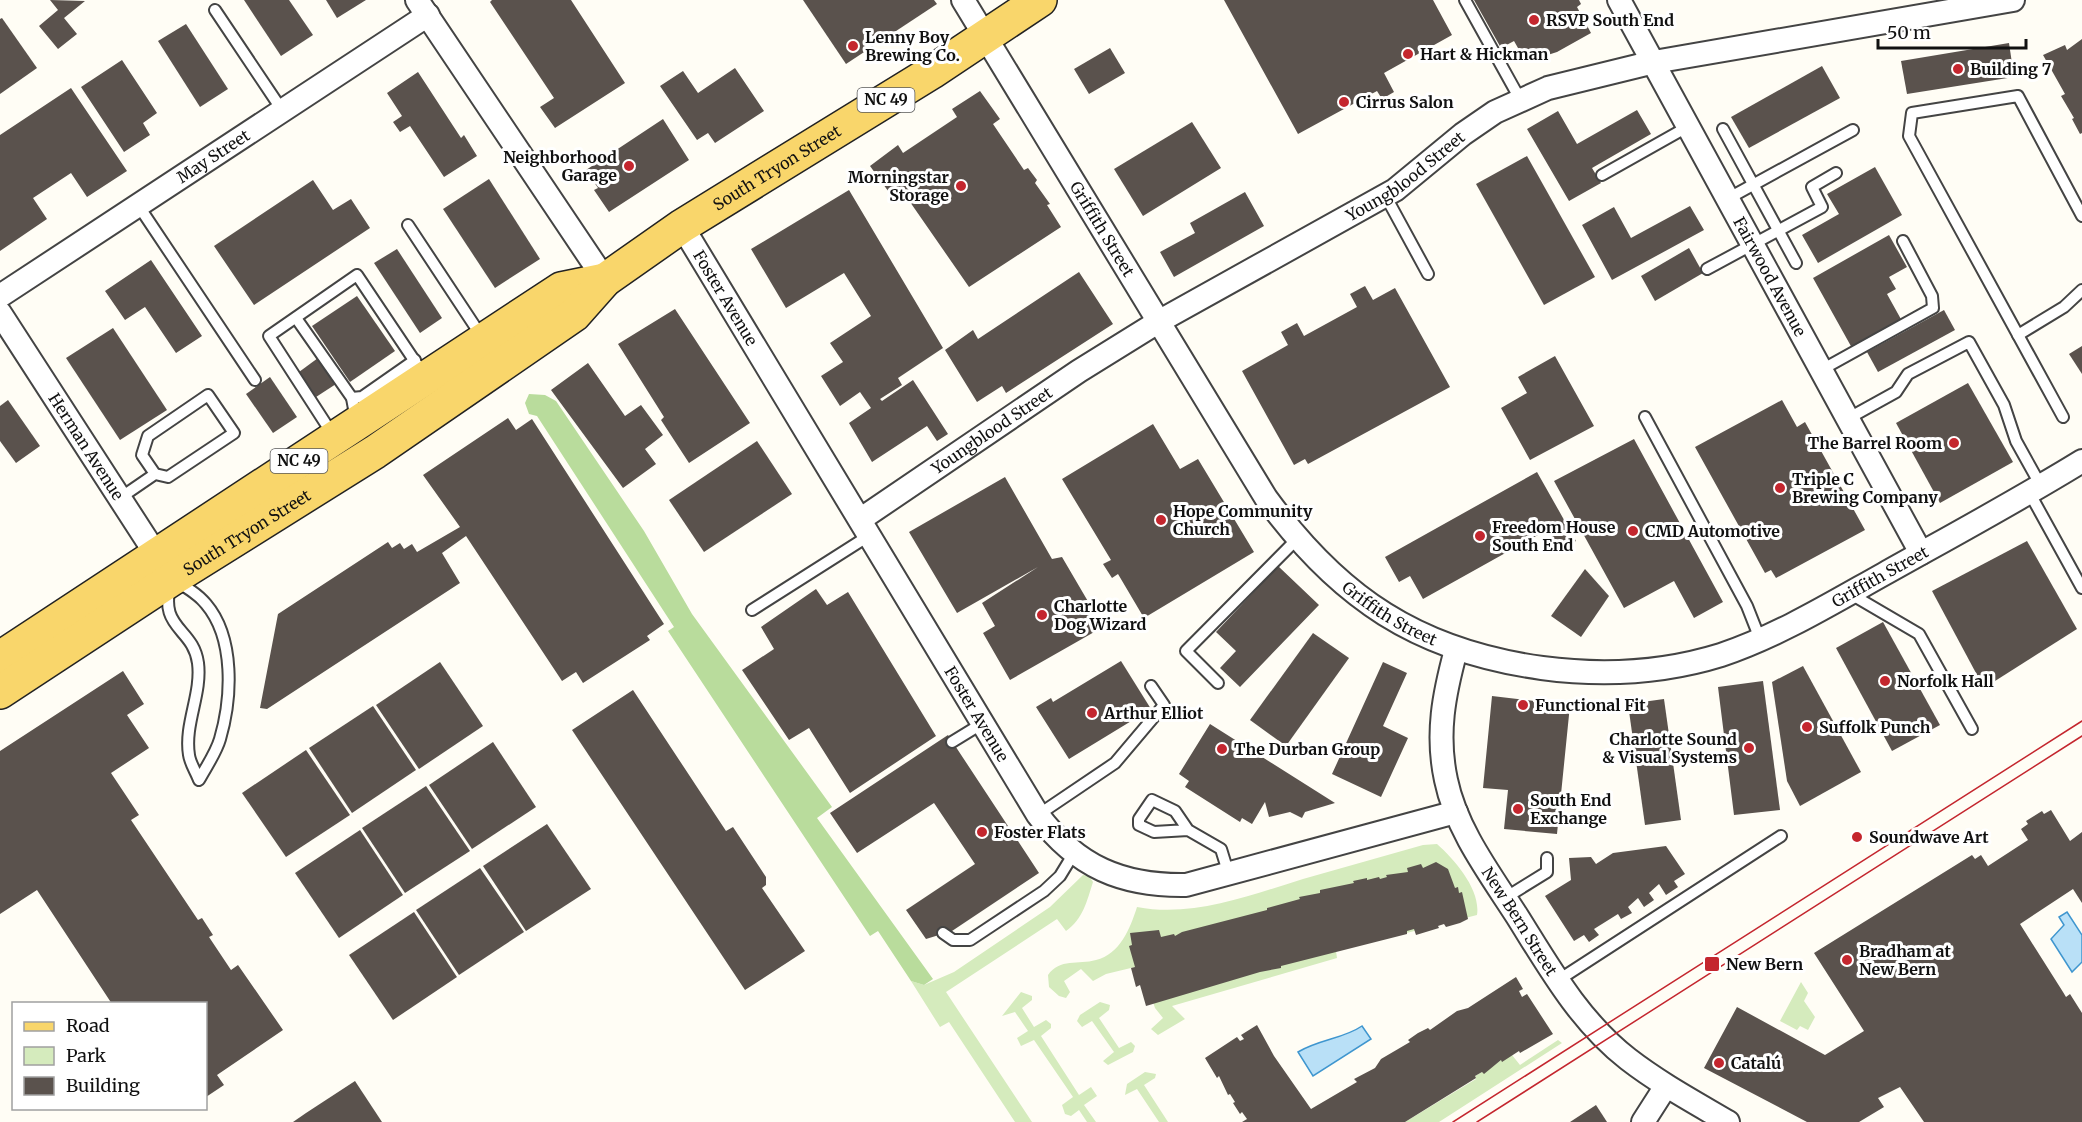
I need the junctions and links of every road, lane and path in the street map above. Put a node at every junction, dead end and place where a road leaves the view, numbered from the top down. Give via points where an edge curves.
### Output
1 (963, 0) edge
2 (1040, 0) edge
3 (1465, 0) edge
4 (1619, 0) edge
5 (2013, 0) edge
6 (423, 8) edge
7 (215, 10) dead end
8 (984, 36) junction
9 (1654, 62) junction
10 (1520, 99) junction
11 (282, 111) junction
12 (1689, 126) junction
13 (1723, 129) dead end
14 (1853, 130) dead end
15 (1836, 173) dead end
16 (1602, 175) dead end
17 (1754, 185) junction
18 (1385, 195) junction
19 (1729, 198) junction
20 (138, 205) junction
21 (2082, 216) edge
22 (408, 225) dead end
23 (682, 226) junction
24 (1778, 231) junction
25 (1903, 241) dead end
26 (1754, 244) junction
27 (1796, 263) dead end
28 (1707, 269) dead end
29 (1428, 274) dead end
30 (605, 280) junction
31 (2082, 290) edge
32 (0, 296) edge
33 (0, 313) edge
34 (296, 318) junction
35 (1158, 322) junction
36 (2018, 335) junction
37 (484, 339) junction
38 (421, 369) junction
39 (1822, 369) junction
40 (255, 380) dead end
41 (1645, 417) dead end
42 (2063, 417) dead end
43 (1849, 418) junction
44 (348, 420) junction
45 (2082, 461) edge
46 (155, 474) junction
47 (2035, 489) junction
48 (120, 498) junction
49 (865, 527) junction
50 (1298, 538) junction
51 (1921, 553) junction
52 (164, 567) junction
53 (2082, 588) edge
54 (1849, 593) junction
55 (752, 610) dead end
56 (1760, 639) junction
57 (1456, 650) junction
58 (0, 658) edge
59 (1218, 683) dead end
60 (1151, 686) dead end
61 (0, 692) edge
62 (983, 723) junction
63 (1972, 729) dead end
64 (952, 742) dead end
65 (1456, 812) junction
66 (1038, 815) junction
67 (1188, 830) dead end
68 (1781, 836) dead end
69 (1074, 853) junction
70 (1547, 858) dead end
71 (1229, 875) junction
72 (1505, 898) junction
73 (943, 933) dead end
74 (1557, 981) junction
75 (1666, 1086) junction
76 (1643, 1122) edge
77 (1728, 1122) edge

1 - 8 street, Griffith Street
2 - 8 main road, South Tryon Street / NC 49
3 - 10 lane
4 - 9 street, Fairwood Avenue
5 - 9 street, Youngblood Street
6 - 11 street, May Street
6 - 30 street
7 - 11 lane
8 - 23 main road, South Tryon Street / NC 49
8 - 35 street, Griffith Street
9 - 10 street, Youngblood Street
9 - 12 street, Fairwood Avenue
10 - 18 street, Youngblood Street via 1463,134
11 - 20 street, May Street
12 - 16 lane
12 - 19 street, Fairwood Avenue
13 - 17 lane
14 - 17 lane
15 - 24 lane via 1812,187 1822,207
17 - 19 lane
17 - 24 lane
18 - 29 lane
18 - 35 street, Youngblood Street
19 - 26 street, Fairwood Avenue
20 - 32 street, May Street
20 - 40 lane
21 - 36 lane via 2018,96 1912,113 1909,136
22 - 37 lane
23 - 30 main road, South Tryon Street / NC 49
23 - 49 street, Foster Avenue
24 - 26 lane
24 - 27 lane
25 - 39 lane via 1932,296 1933,308
26 - 28 lane
26 - 39 street, Fairwood Avenue
30 - 37 main road, South Tryon Street / NC 49 via 561,289
30 - 52 main road, South Tryon Street / NC 49 via 574,315 404,433
31 - 36 lane
33 - 48 street, Herman Avenue
34 - 38 lane via 357,276
34 - 44 lane
34 - 44 lane via 269,336
35 - 49 street, Youngblood Street via 1079,371
35 - 50 street, Griffith Street via 1251,476
36 - 42 lane
37 - 38 main road, South Tryon Street / NC 49
38 - 44 main road, South Tryon Street / NC 49
39 - 43 street, Fairwood Avenue
41 - 56 lane via 1748,606
43 - 47 lane via 1896,392 1908,374 1969,342 2004,405
43 - 51 street, Fairwood Avenue
44 - 52 main road, South Tryon Street / NC 49
45 - 47 street, Griffith Street
46 - 46 lane via 168,477 234,433 208,395 148,436 142,455
46 - 48 lane
47 - 51 street, Griffith Street
47 - 53 lane
48 - 52 street, Herman Avenue
49 - 55 lane
49 - 62 street, Foster Avenue
50 - 57 street, Griffith Street via 1351,591 1405,627
50 - 59 lane via 1186,651
51 - 54 street, Griffith Street
52 - 52 lane via 171,617 197,659 199,679 188,736 189,757 200,780 220,741 226,714 226,651 218,623 207,604
52 - 58 main road, South Tryon Street / NC 49
52 - 61 main road, South Tryon Street / NC 49
54 - 56 street, Griffith Street
54 - 63 lane via 1919,634
56 - 57 street, Griffith Street via 1680,666 1634,672 1569,672 1512,664
57 - 65 street, New Bern Street via 1442,703 1440,746
60 - 66 lane via 1164,705 1115,763
62 - 64 lane
62 - 66 street, Foster Avenue
65 - 71 street, Foster Avenue
65 - 72 street, New Bern Street
66 - 69 street, Foster Avenue
67 - 71 lane via 1221,849
68 - 74 lane
69 - 71 street, Foster Avenue via 1109,874 1155,886 1186,885
69 - 73 lane via 1060,876 1044,891 970,940 953,940
70 - 72 lane via 1547,872
72 - 74 street, New Bern Street
74 - 75 street, New Bern Street via 1605,1038
75 - 76 street
75 - 77 street, New Bern Street

